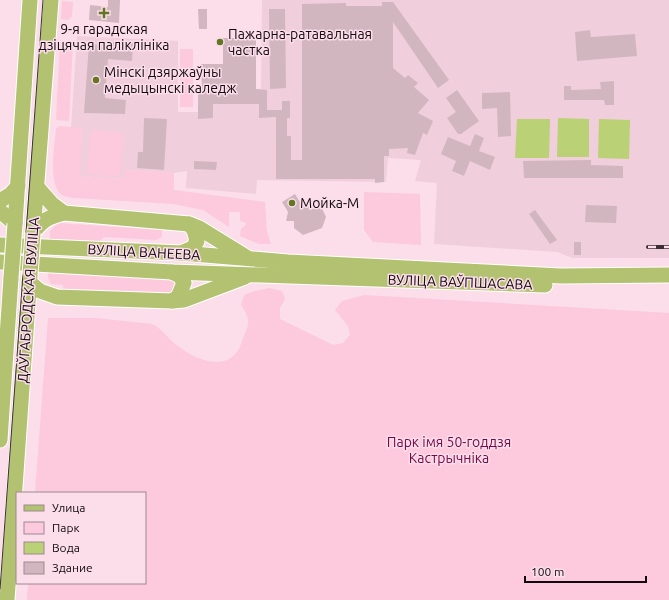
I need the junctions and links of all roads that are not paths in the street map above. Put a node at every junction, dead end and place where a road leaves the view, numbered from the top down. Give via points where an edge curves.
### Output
1 (30, 0) edge
2 (51, 0) edge
3 (18, 186) junction
4 (37, 187) junction
5 (0, 201) edge
6 (0, 211) edge
7 (64, 214) junction
8 (15, 224) junction
9 (189, 224) junction
10 (33, 233) junction
11 (0, 245) edge
12 (181, 253) junction
13 (250, 259) junction
14 (0, 262) edge
15 (288, 262) joint
16 (172, 272) junction
17 (252, 274) junction
18 (669, 275) edge
19 (11, 278) junction
20 (30, 278) junction
21 (669, 286) edge
22 (0, 289) edge
23 (57, 297) junction
24 (172, 301) junction
25 (5, 304) edge
26 (27, 310) junction
27 (0, 440) edge
28 (7, 600) edge

1 - 3 main road, ДАЎГАБРОДСКАЯ ВУЛІЦА
2 - 4 main road, ДАЎГАБРОДСКАЯ ВУЛІЦА
3 - 5 main road
3 - 8 main road, ДАЎГАБРОДСКАЯ ВУЛІЦА
4 - 7 main road
4 - 10 main road, ДАЎГАБРОДСКАЯ ВУЛІЦА
6 - 8 main road
7 - 9 main road
7 - 10 main road via 48,217 40,222
8 - 19 main road, ДАЎГАБРОДСКАЯ ВУЛІЦА, bridge
9 - 12 main road via 197,241 193,248
9 - 13 main road
10 - 20 main road, ДАЎГАБРОДСКАЯ ВУЛІЦА, bridge
11 - 12 main road, ВУЛІЦА ВАНЕЕВА
12 - 13 main road, ВУЛІЦА ВАНЕЕВА
13 - 15 main road, ВУЛІЦА ВАНЕЕВА
14 - 16 main road, ВУЛІЦА ВАНЕЕВА
15 - 18 main road, ВУЛІЦА ВАЎПШАСАВА via 561,276
16 - 17 main road, ВУЛІЦА ВАНЕЕВА
16 - 24 main road via 180,276 184,284 178,297
17 - 21 main road, ВУЛІЦА ВАЎПШАСАВА via 561,286
17 - 24 main road via 184,300
19 - 22 main road
19 - 25 main road, ДАЎГАБРОДСКАЯ ВУЛІЦА
20 - 23 main road via 40,291
20 - 26 main road, ДАЎГАБРОДСКАЯ ВУЛІЦА
23 - 24 main road
23 - 26 main road via 41,301
25 - 27 main road, ДАЎГАБРОДСКАЯ ВУЛІЦА
26 - 28 main road, ДАЎГАБРОДСКАЯ ВУЛІЦА

